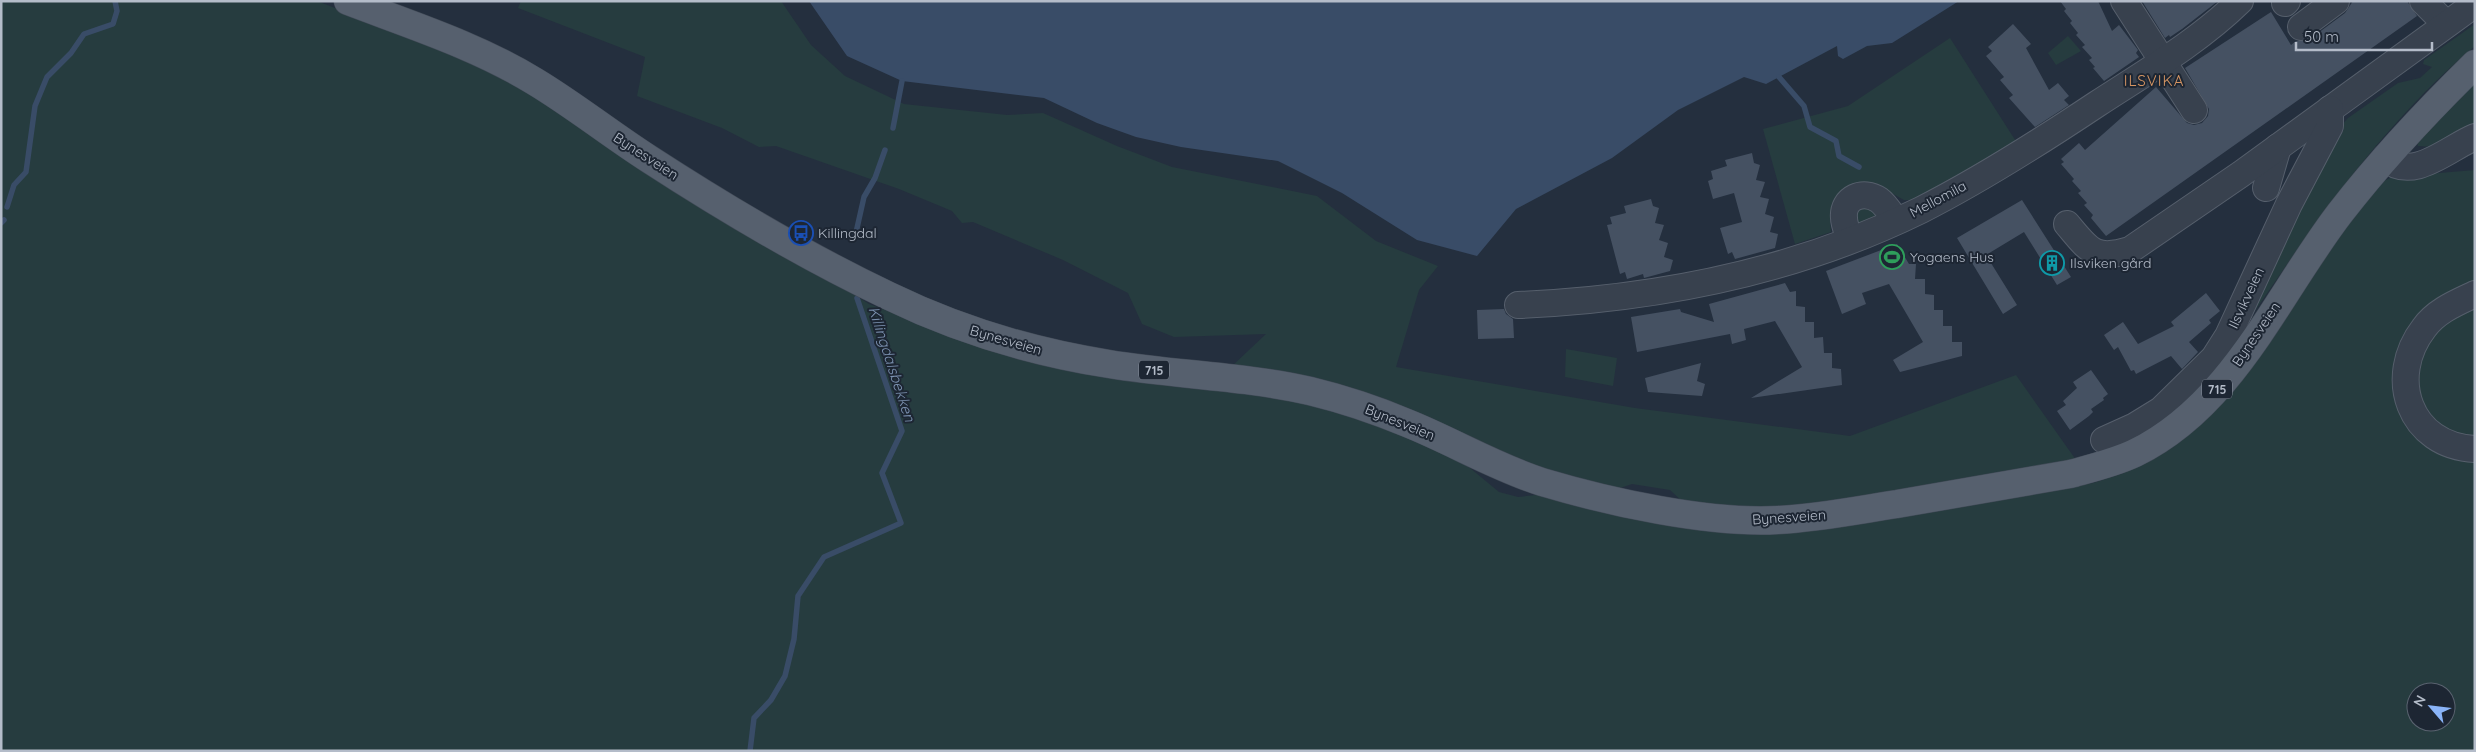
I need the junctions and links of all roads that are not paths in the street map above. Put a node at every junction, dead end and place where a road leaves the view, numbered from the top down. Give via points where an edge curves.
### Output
1 (348, 1) edge
2 (2124, 1) edge
3 (2240, 1) edge
4 (2336, 1) edge
5 (2425, 2) edge
6 (2475, 4) edge
7 (2446, 24) junction
8 (2301, 27) dead end
9 (2162, 61) junction
10 (2475, 64) edge
11 (2330, 109) junction
12 (2194, 110) dead end
13 (2475, 137) edge
14 (2278, 147) junction
15 (2385, 158) junction
16 (2266, 188) dead end
17 (1896, 221) junction
18 (2068, 224) dead end
19 (1850, 240) junction
20 (2475, 294) edge
21 (1518, 305) dead end
22 (2104, 440) dead end
23 (2475, 449) edge

1 - 15 main road, Bynesveien / 715 via 456,43 518,72 736,212 831,267 934,317 1056,354 1310,391 1386,415 1513,471 1576,492 1676,512 1749,520 1835,514 2070,474 2135,453 2190,417 2213,394 2339,214
2 - 9 street
3 - 9 street, Mellomila via 2213,26
4 - 8 street
5 - 7 street
6 - 7 street
7 - 11 street
9 - 12 street
9 - 17 street, Mellomila via 2026,151
10 - 15 main road, Bynesveien / 715
11 - 14 street
11 - 22 street, Ilsvikveien via 2330,126 2289,204 2228,336 2214,358 2161,410
13 - 15 street via 2426,164 2393,165
14 - 16 street
14 - 18 street via 2130,250 2112,255 2088,250
17 - 19 street, Mellomila
17 - 19 street via 1879,200 1865,194 1858,195 1851,199 1844,211
19 - 21 street, Mellomila via 1774,268 1698,286 1649,294
20 - 23 street via 2439,313 2425,326 2409,353 2405,380 2408,402 2421,424 2442,440 2458,447

